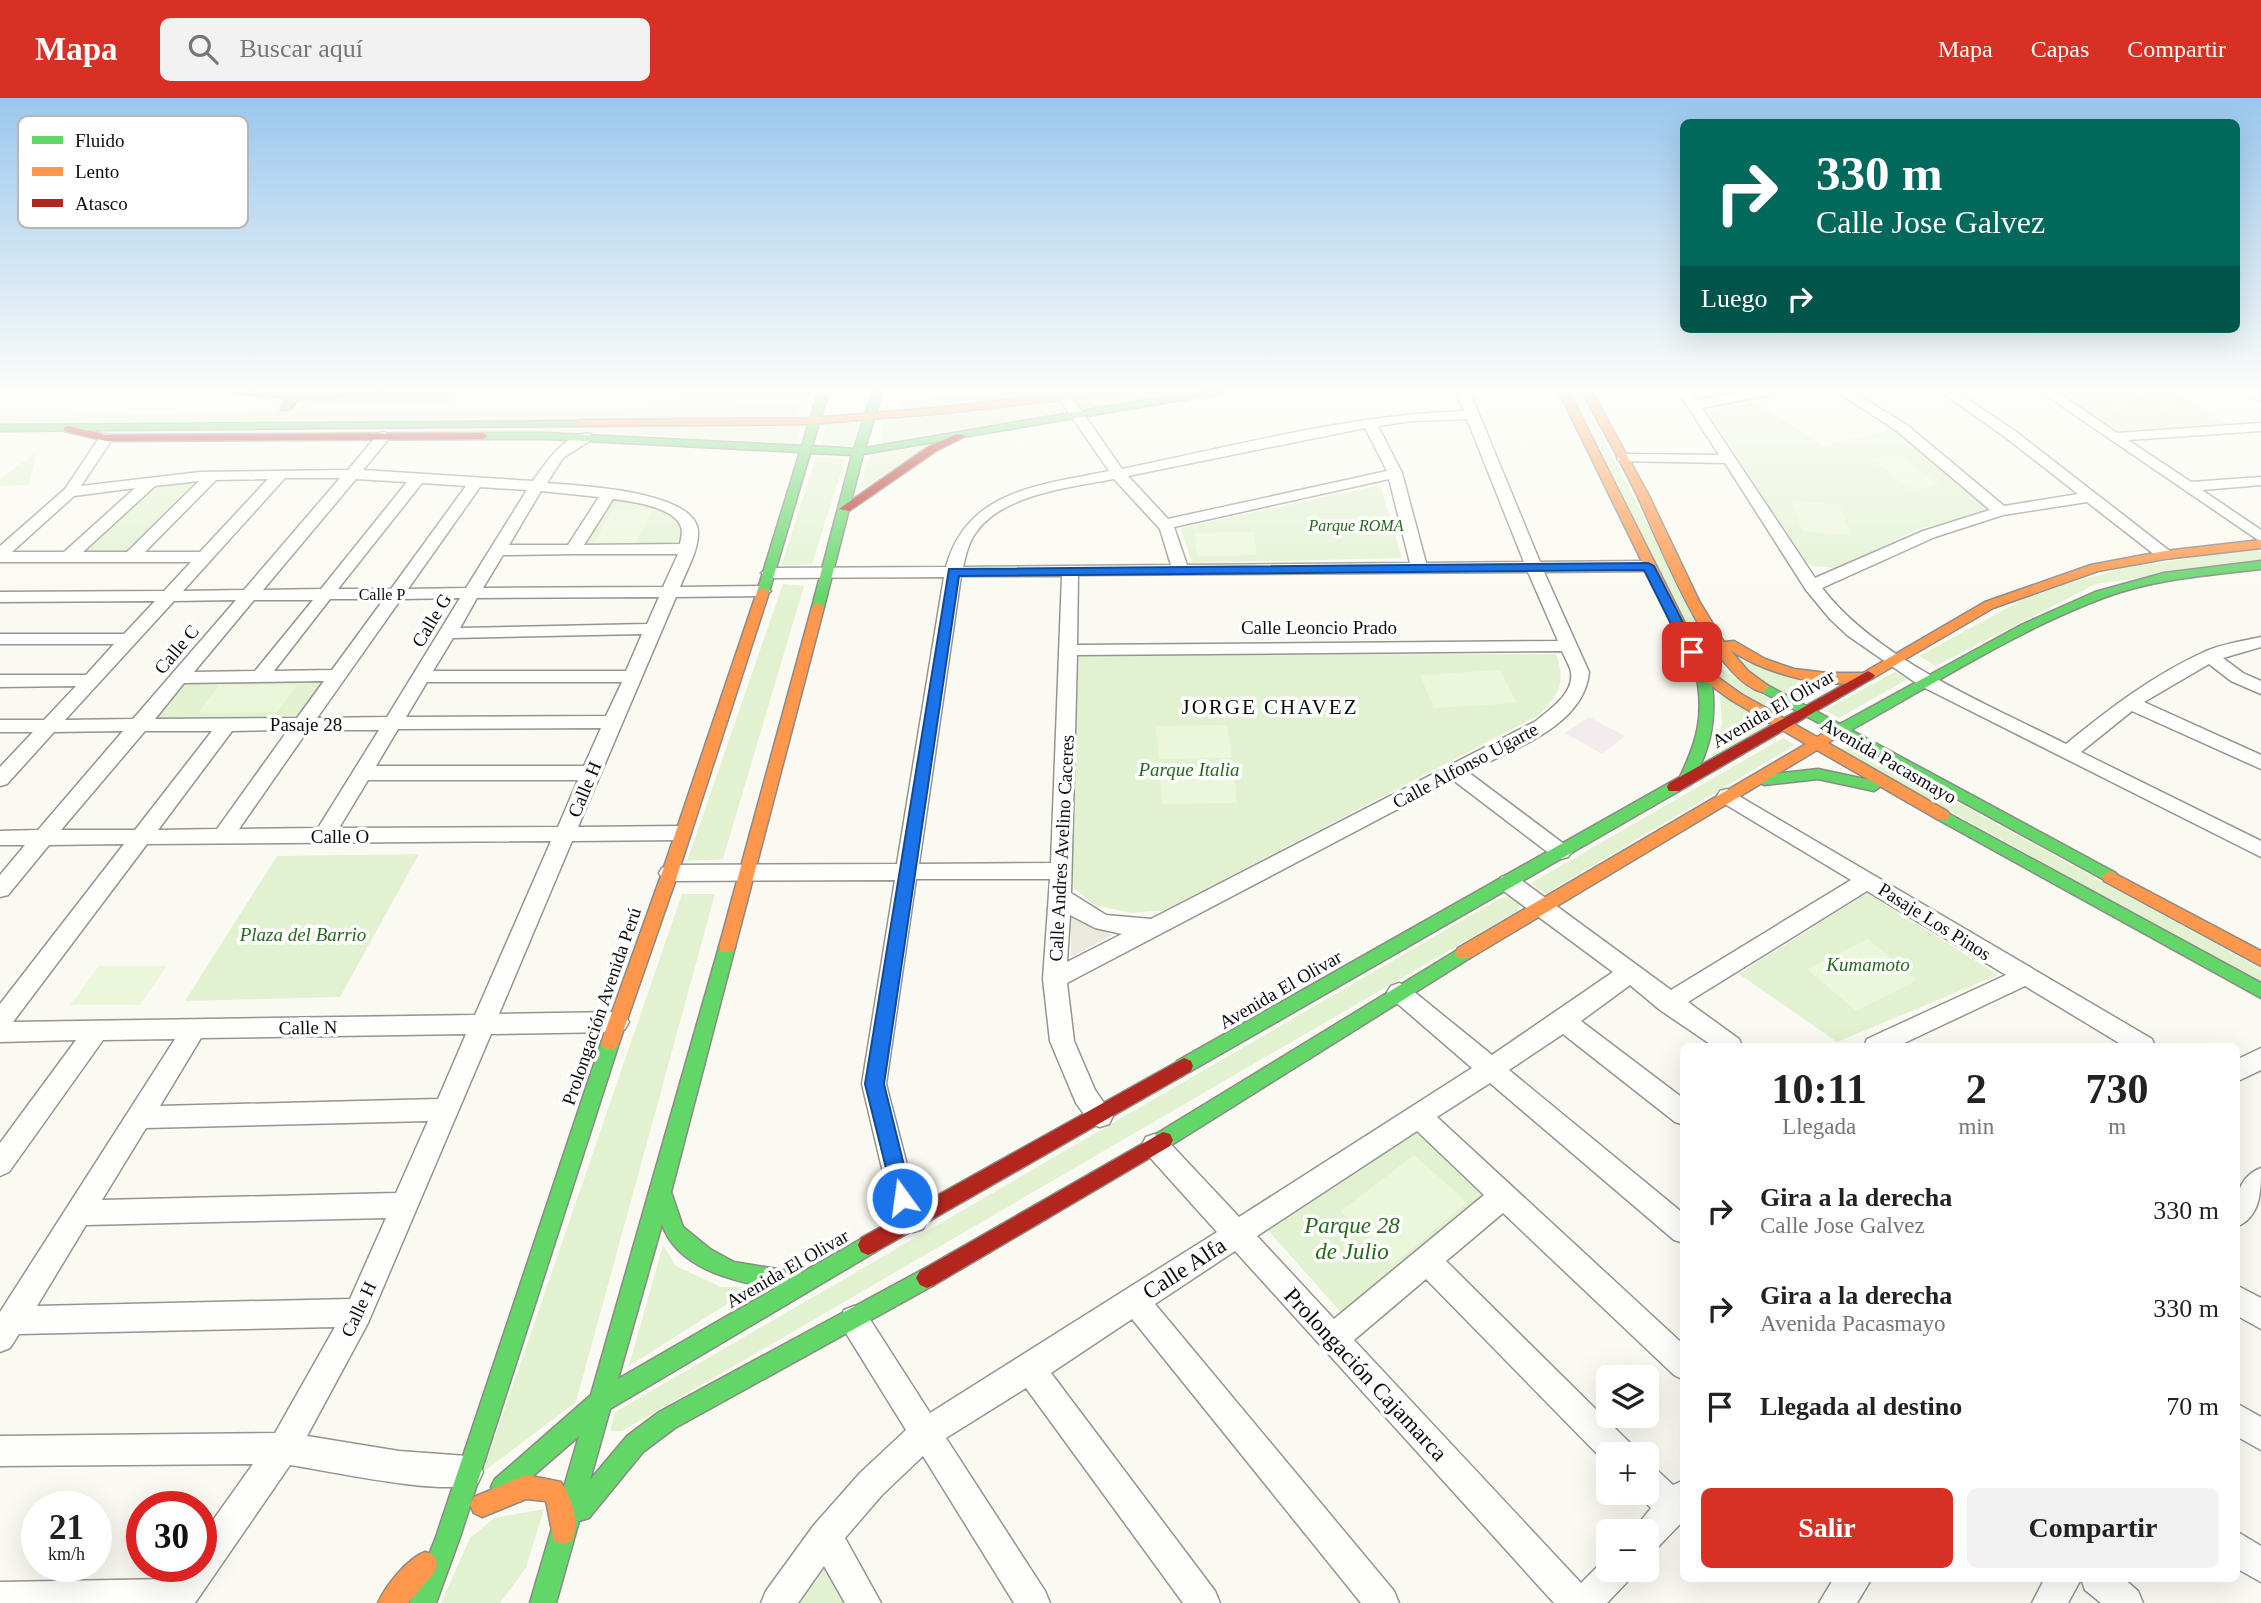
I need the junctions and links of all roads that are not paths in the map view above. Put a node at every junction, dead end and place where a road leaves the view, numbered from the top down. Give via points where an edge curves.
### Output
1 (91, 460) edge
2 (363, 460) edge
3 (554, 460) edge
4 (803, 460) edge
5 (856, 460) edge
6 (916, 460) edge
7 (1109, 460) edge
8 (1186, 460) edge
9 (1388, 460) edge
10 (1491, 460) edge
11 (1597, 460) edge
12 (1625, 460) edge
13 (1731, 460) edge
14 (1940, 460) edge
15 (2042, 460) edge
16 (2151, 460) edge
17 (281, 474) junction
18 (351, 474) junction
19 (1118, 474) junction
20 (1394, 474) junction
21 (212, 476) junction
22 (417, 479) junction
23 (152, 481) junction
24 (2261, 481) edge
25 (476, 482) junction
26 (537, 485) junction
27 (2189, 486) junction
28 (70, 492) junction
29 (609, 493) junction
30 (2088, 497) junction
31 (845, 509) junction
32 (2001, 511) junction
33 (1164, 525) junction
34 (2261, 537) edge
35 (2261, 544) edge
36 (688, 549) junction
37 (498, 550) junction
38 (573, 550) junction
39 (0, 555) edge
40 (2165, 555) junction
41 (131, 556) junction
42 (68, 557) junction
43 (205, 557) junction
44 (2261, 565) edge
45 (1648, 566) junction
46 (1534, 567) junction
47 (1419, 568) junction
48 (1181, 570) junction
49 (1070, 571) junction
50 (953, 572) junction
51 (769, 573) junction
52 (827, 573) junction
53 (1812, 586) junction
54 (763, 591) junction
55 (669, 592) junction
56 (472, 593) junction
57 (326, 594) junction
58 (396, 594) junction
59 (170, 595) junction
60 (249, 595) junction
61 (0, 597) edge
62 (1707, 627) junction
63 (653, 629) junction
64 (447, 633) junction
65 (0, 639) edge
66 (130, 639) junction
67 (2261, 642) edge
68 (1569, 646) junction
69 (1069, 650) junction
70 (2209, 656) junction
71 (1899, 659) junction
72 (1703, 673) junction
73 (338, 675) junction
74 (633, 676) junction
75 (1870, 676) junction
76 (260, 677) junction
77 (421, 677) junction
78 (178, 678) junction
79 (92, 680) junction
80 (0, 681) edge
81 (1925, 681) junction
82 (2261, 688) edge
83 (2129, 702) junction
84 (1806, 712) junction
85 (613, 722) junction
86 (393, 723) junction
87 (226, 724) junction
88 (303, 724) junction
89 (139, 725) junction
90 (1785, 725) junction
91 (0, 726) edge
92 (49, 726) junction
93 (1839, 730) junction
94 (1816, 742) junction
95 (2067, 753) junction
96 (2261, 763) edge
97 (1454, 771) junction
98 (362, 773) junction
99 (591, 773) junction
100 (0, 779) edge
101 (1685, 781) junction
102 (1735, 791) junction
103 (1905, 795) junction
104 (681, 833) junction
105 (564, 834) junction
106 (222, 836) junction
107 (324, 836) junction
108 (139, 837) junction
109 (0, 838) edge
110 (44, 838) junction
111 (2261, 850) edge
112 (1561, 852) junction
113 (1061, 871) junction
114 (670, 873) junction
115 (908, 873) junction
116 (747, 874) junction
117 (1868, 880) junction
118 (1509, 883) junction
119 (0, 889) edge
120 (1061, 897) junction
121 (1540, 907) junction
122 (1153, 928) junction
123 (2261, 959) edge
124 (1628, 974) junction
125 (2025, 976) junction
126 (1055, 978) junction
127 (2261, 991) edge
128 (1399, 992) junction
129 (1668, 1003) junction
130 (1564, 1021) junction
131 (617, 1022) junction
132 (0, 1023) edge
133 (482, 1024) junction
134 (195, 1028) junction
135 (97, 1030) junction
136 (0, 1032) edge
137 (1726, 1043) edge
138 (1882, 1043) edge
139 (2138, 1043) edge
140 (1490, 1068) junction
141 (445, 1110) junction
142 (1680, 1111) edge
143 (1100, 1116) junction
144 (1418, 1116) junction
145 (140, 1117) junction
146 (1155, 1144) junction
147 (0, 1164) edge
148 (2261, 1180) edge
149 (661, 1192) junction
150 (1503, 1196) junction
151 (404, 1205) junction
152 (2240, 1205) edge
153 (79, 1213) junction
154 (913, 1220) junction
155 (1680, 1228) edge
156 (1237, 1234) junction
157 (1426, 1261) junction
158 (800, 1283) junction
159 (1134, 1300) junction
160 (2240, 1301) edge
161 (358, 1313) junction
162 (2261, 1315) edge
163 (854, 1320) junction
164 (6, 1329) edge
165 (1334, 1338) junction
166 (1680, 1361) edge
167 (1030, 1369) junction
168 (601, 1402) junction
169 (2240, 1421) edge
170 (925, 1433) junction
171 (2261, 1435) edge
172 (1607, 1442) edge
173 (283, 1448) junction
174 (0, 1451) edge
175 (467, 1472) junction
176 (1659, 1490) edge
177 (1678, 1502) edge
178 (482, 1505) junction
179 (1659, 1523) edge
180 (564, 1532) junction
181 (825, 1536) junction
182 (448, 1537) junction
183 (2240, 1550) edge
184 (2261, 1566) edge
185 (1604, 1582) edge
186 (1853, 1582) edge
187 (2062, 1582) edge
188 (2102, 1582) edge
189 (529, 1587) dead end
190 (178, 1599) edge
191 (0, 1600) edge
192 (391, 1603) edge
193 (423, 1603) edge
194 (543, 1603) edge
195 (779, 1603) edge
196 (864, 1603) edge
197 (1033, 1603) edge
198 (1203, 1603) edge
199 (1382, 1603) edge
200 (1577, 1603) edge
201 (1584, 1603) edge
202 (1836, 1603) edge
203 (2049, 1603) edge
204 (2126, 1603) edge

1 - 28 street
2 - 18 street, Calle C
3 - 26 street, Calle G
4 - 51 main road, Prolongación Avenida Perú
5 - 31 main road
6 - 31 main road
7 - 19 street
8 - 19 street
9 - 20 street
10 - 46 street, Calle Alfonso Ugarte
11 - 45 main road, Avenida Pacasmayo
12 - 62 main road, Avenida Pacasmayo
13 - 53 street
14 - 32 street
15 - 30 street
16 - 27 street
17 - 18 street
17 - 21 street
17 - 43 street
18 - 22 street
18 - 60 street, Calle C
19 - 33 street
19 - 50 street via 1032,491 997,506 967,529
20 - 33 street
20 - 47 street
21 - 23 street
21 - 41 street
22 - 25 street
22 - 57 street
23 - 28 street
23 - 42 street
24 - 27 street
25 - 26 street
25 - 58 street
26 - 29 street
26 - 37 street, Calle G
27 - 34 street
28 - 39 street
29 - 36 street via 673,510 690,528
29 - 38 street
30 - 32 street
30 - 40 street
31 - 52 main road
32 - 53 street via 1929,534
33 - 48 street
35 - 40 main road, Avenida El Olivar
36 - 38 street
36 - 55 street, Calle H
37 - 38 street
37 - 56 street, Calle G
39 - 42 street
40 - 71 main road, Avenida El Olivar via 2095,568 1989,605
41 - 42 street
41 - 43 street
43 - 59 street
44 - 81 main road via 2164,577 2099,595
45 - 46 street
45 - 72 main road, Avenida Pacasmayo
46 - 47 street
46 - 68 street, Calle Alfonso Ugarte
47 - 48 street
48 - 49 street
49 - 50 street
49 - 69 street, Calle Andres Avelino Caceres
50 - 52 street
50 - 115 street
51 - 52 street
51 - 54 main road, Prolongación Avenida Perú
52 - 116 main road
53 - 71 street via 1852,630
54 - 55 street, Calle P
54 - 104 main road, Prolongación Avenida Perú
55 - 56 street, Calle P
55 - 63 street, Calle H
56 - 58 street, Calle P
56 - 64 street, Calle G
57 - 58 street, Calle P
57 - 60 street, Calle P
57 - 76 street
58 - 73 street
59 - 60 street, Calle P
59 - 61 street, Calle P
59 - 66 street
60 - 78 street, Calle C
62 - 75 main road via 1754,661 1792,675 1836,680
62 - 84 main road, Avenida Pacasmayo via 1738,672
63 - 64 street
63 - 74 street, Calle H
64 - 77 street, Calle G
65 - 66 street
66 - 79 street
67 - 70 street
68 - 69 street, Calle Leoncio Prado
68 - 97 street, Calle Alfonso Ugarte via 1580,672 1575,695 1542,725
69 - 113 street, Calle Andres Avelino Caceres
70 - 82 street
70 - 83 street
71 - 75 main road, Avenida El Olivar
71 - 81 street
72 - 90 main road, Avenida Pacasmayo
72 - 101 main road via 1710,729
73 - 76 street
73 - 88 street
74 - 77 street
74 - 85 street, Calle H
75 - 84 main road, Avenida El Olivar
76 - 78 street
77 - 86 street, Calle G
78 - 89 street, Calle C
79 - 80 street
79 - 92 street
81 - 93 main road
81 - 95 street
83 - 95 street
83 - 96 street
84 - 90 main road, Avenida El Olivar
84 - 93 main road, Avenida Pacasmayo
85 - 86 street, Pasaje 28
85 - 99 street, Calle H
86 - 88 street, Pasaje 28
86 - 98 street, Calle G
87 - 88 street, Pasaje 28
87 - 89 street, Pasaje 28
87 - 108 street
88 - 106 street
89 - 92 street, Pasaje 28
89 - 110 street, Calle C
90 - 94 main road, Avenida Pacasmayo
90 - 101 main road, Avenida El Olivar
91 - 92 street, Pasaje 28
92 - 100 street
93 - 94 main road
93 - 123 main road, Avenida Pacasmayo
94 - 102 main road
94 - 103 main road, Avenida Pacasmayo
95 - 111 street
97 - 112 street
97 - 122 street, Calle Alfonso Ugarte
98 - 99 street
98 - 107 street, Calle G
99 - 105 street, Calle H
101 - 112 main road, Avenida El Olivar
102 - 103 main road via 1770,779 1818,774
102 - 117 street, Pasaje Los Pinos
102 - 121 main road
103 - 127 main road, Avenida Pacasmayo
104 - 105 street, Calle O
104 - 114 main road, Prolongación Avenida Perú
105 - 107 street, Calle O
105 - 133 street, Calle H
106 - 107 street, Calle O
106 - 108 street, Calle O
108 - 110 street, Calle O
108 - 132 street
109 - 110 street, Calle O
110 - 119 street, Calle C
112 - 118 main road, Avenida El Olivar
113 - 115 street
113 - 120 street, Calle Andres Avelino Caceres
114 - 116 street
114 - 131 main road, Prolongación Avenida Perú
115 - 116 street
115 - 154 street via 874,1084 902,1198
116 - 149 main road
117 - 125 street, Pasaje Los Pinos
117 - 129 street
118 - 121 street
118 - 143 main road, Avenida El Olivar
120 - 122 street via 1086,917 1114,927
120 - 126 street, Calle Andres Avelino Caceres
121 - 124 street
121 - 128 main road
122 - 126 street, Calle Alfonso Ugarte
124 - 129 street
124 - 130 street, Calle Alfa
125 - 138 street
125 - 139 street, Pasaje Los Pinos
126 - 143 street, Calle Andres Avelino Caceres via 1062,1041 1085,1096
128 - 140 street
128 - 146 main road
129 - 137 street
130 - 140 street, Calle Alfa
130 - 142 street
131 - 133 street, Calle N
131 - 175 main road, Prolongación Avenida Perú
133 - 134 street, Calle N
133 - 141 street, Calle H
134 - 135 street, Calle N
134 - 145 street
135 - 136 street, Calle N
135 - 147 street
140 - 144 street, Calle Alfa
140 - 155 street
141 - 145 street
141 - 151 street, Calle H
143 - 154 main road, Avenida El Olivar
144 - 150 street
144 - 156 street, Calle Alfa
145 - 153 street
146 - 156 street, Prolongación Cajamarca
146 - 163 main road
148 - 152 street
149 - 158 main road via 675,1233 703,1256 731,1271
149 - 168 main road
150 - 157 street
150 - 166 street
151 - 153 street
151 - 161 street, Calle H
153 - 164 street
154 - 158 main road, Avenida El Olivar
156 - 159 street, Calle Alfa
156 - 165 street, Prolongación Cajamarca
157 - 165 street
157 - 172 street
158 - 168 main road, Avenida El Olivar
159 - 167 street, Calle Alfa
159 - 199 street
160 - 162 street
161 - 164 street
161 - 173 street, Calle H
163 - 170 street
163 - 180 main road via 667,1420 619,1461
165 - 200 street, Prolongación Cajamarca
167 - 170 street, Calle Alfa
167 - 198 street
168 - 178 main road, Avenida El Olivar
168 - 180 main road
169 - 171 street
170 - 181 street, Calle Alfa
170 - 197 street
173 - 174 street
173 - 175 street via 399,1467
173 - 190 street, Calle H
175 - 182 main road, Prolongación Avenida Perú
176 - 177 street
177 - 179 street
178 - 180 main road via 538,1484 553,1490 561,1504
178 - 182 main road, Avenida El Olivar
180 - 189 main road
180 - 194 main road
181 - 195 street, Calle Alfa
181 - 196 street
182 - 192 main road, Avenida El Olivar
182 - 193 main road, Prolongación Avenida Perú
183 - 184 street
185 - 201 street
186 - 202 street
187 - 203 street
188 - 204 street
190 - 191 street

